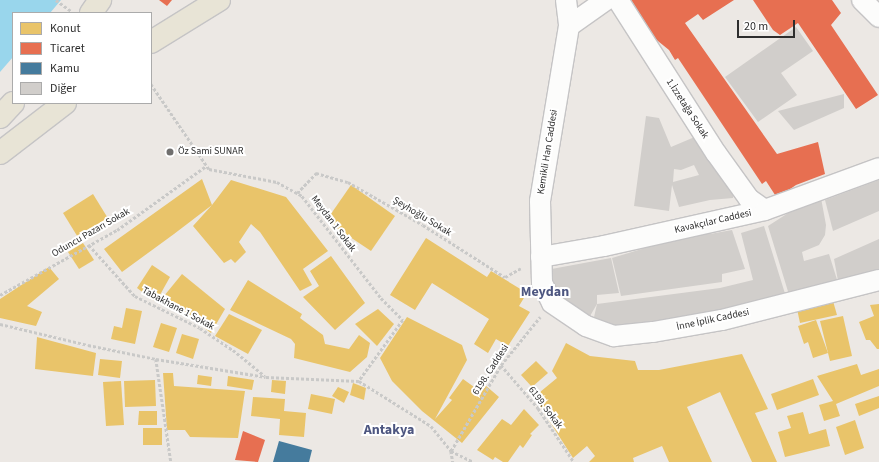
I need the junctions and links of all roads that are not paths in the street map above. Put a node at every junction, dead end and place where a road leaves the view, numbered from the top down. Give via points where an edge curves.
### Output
1 (100, 0) edge
2 (566, 0) edge
3 (606, 0) edge
4 (618, 0) edge
5 (862, 0) edge
6 (212, 1) edge
7 (92, 12) edge
8 (879, 17) edge
9 (569, 26) junction
10 (152, 41) edge
11 (12, 104) edge
12 (64, 104) edge
13 (0, 117) edge
14 (0, 153) edge
15 (879, 168) edge
16 (765, 210) junction
17 (541, 257) junction
18 (879, 280) edge
19 (552, 303) joint

1 - 7 main road
2 - 9 street, Kemikli Han Caddesi
3 - 9 street
4 - 16 street, 1.İzzetağa Sokak via 749,199
5 - 8 street
6 - 10 main road
9 - 17 street, Kemikli Han Caddesi via 540,201
11 - 13 main road
12 - 14 main road
15 - 16 street, Kavakçılar Caddesi
16 - 17 street, Kavakçılar Caddesi via 604,246
17 - 19 street, Kemikli Han Caddesi via 542,283
18 - 19 street, İnne İplik Caddesi via 722,320 614,336 586,326

